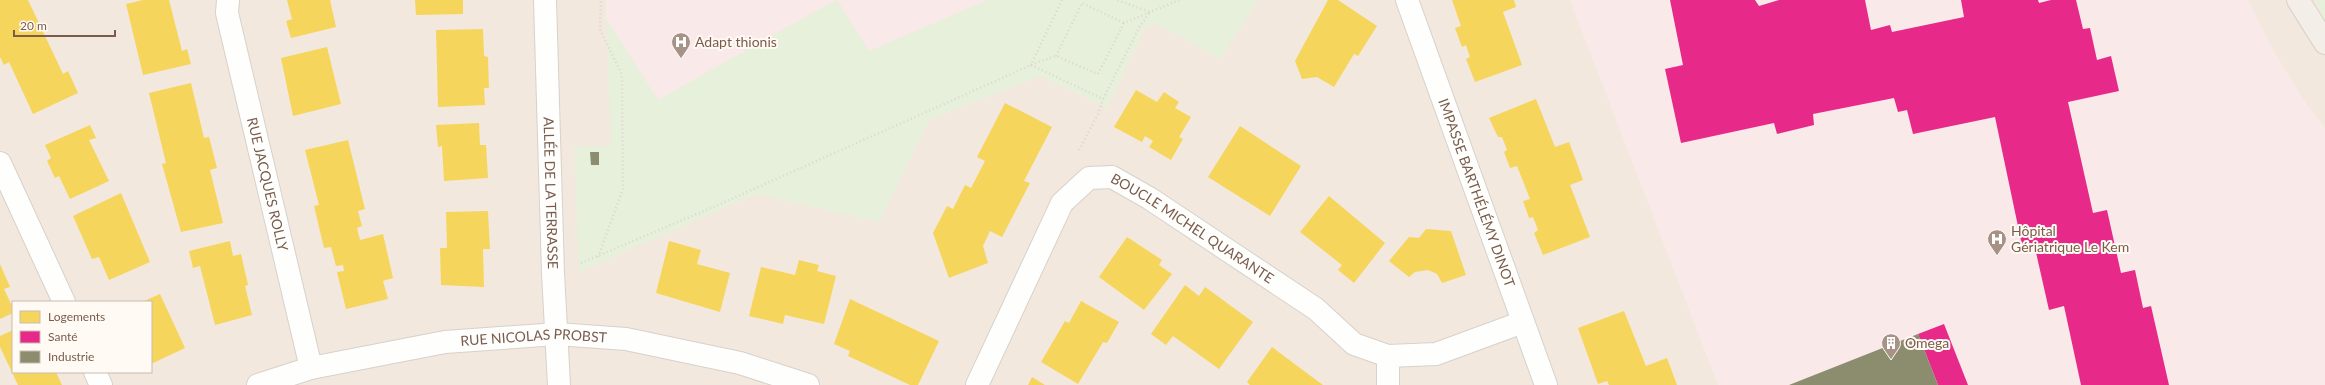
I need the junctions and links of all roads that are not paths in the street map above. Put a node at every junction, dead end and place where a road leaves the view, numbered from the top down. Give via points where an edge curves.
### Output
1 (228, 0) edge
2 (545, 0) edge
3 (1407, 0) edge
4 (2298, 0) edge
5 (2325, 44) edge
6 (0, 163) edge
7 (64, 301) edge
8 (1523, 322) junction
9 (557, 334) junction
10 (1388, 356) junction
11 (311, 368) junction
12 (96, 373) edge
13 (101, 385) edge
14 (258, 385) edge
15 (559, 385) edge
16 (808, 385) edge
17 (978, 385) edge
18 (1388, 385) edge
19 (1546, 385) edge

1 - 11 street, RUE JACQUES ROLLY via 227,13
2 - 9 street, ALLÉE DE LA TERRASSE via 552,274
3 - 8 street, IMPASSE BARTHÉLÉMY DINOT
4 - 5 main road
6 - 7 street
8 - 10 street, BOUCLE MICHEL QUARANTE via 1436,354
8 - 19 street, IMPASSE BARTHÉLÉMY DINOT
9 - 11 street, RUE NICOLAS PROBST via 445,342
9 - 15 street, ALLÉE DE LA TERRASSE
9 - 16 street, RUE NICOLAS PROBST via 626,339 740,363
10 - 17 street, BOUCLE MICHEL QUARANTE via 1354,344 1316,309 1149,198 1112,177 1089,178 1062,203
10 - 18 street
11 - 14 street, RUE NICOLAS PROBST
12 - 13 street

